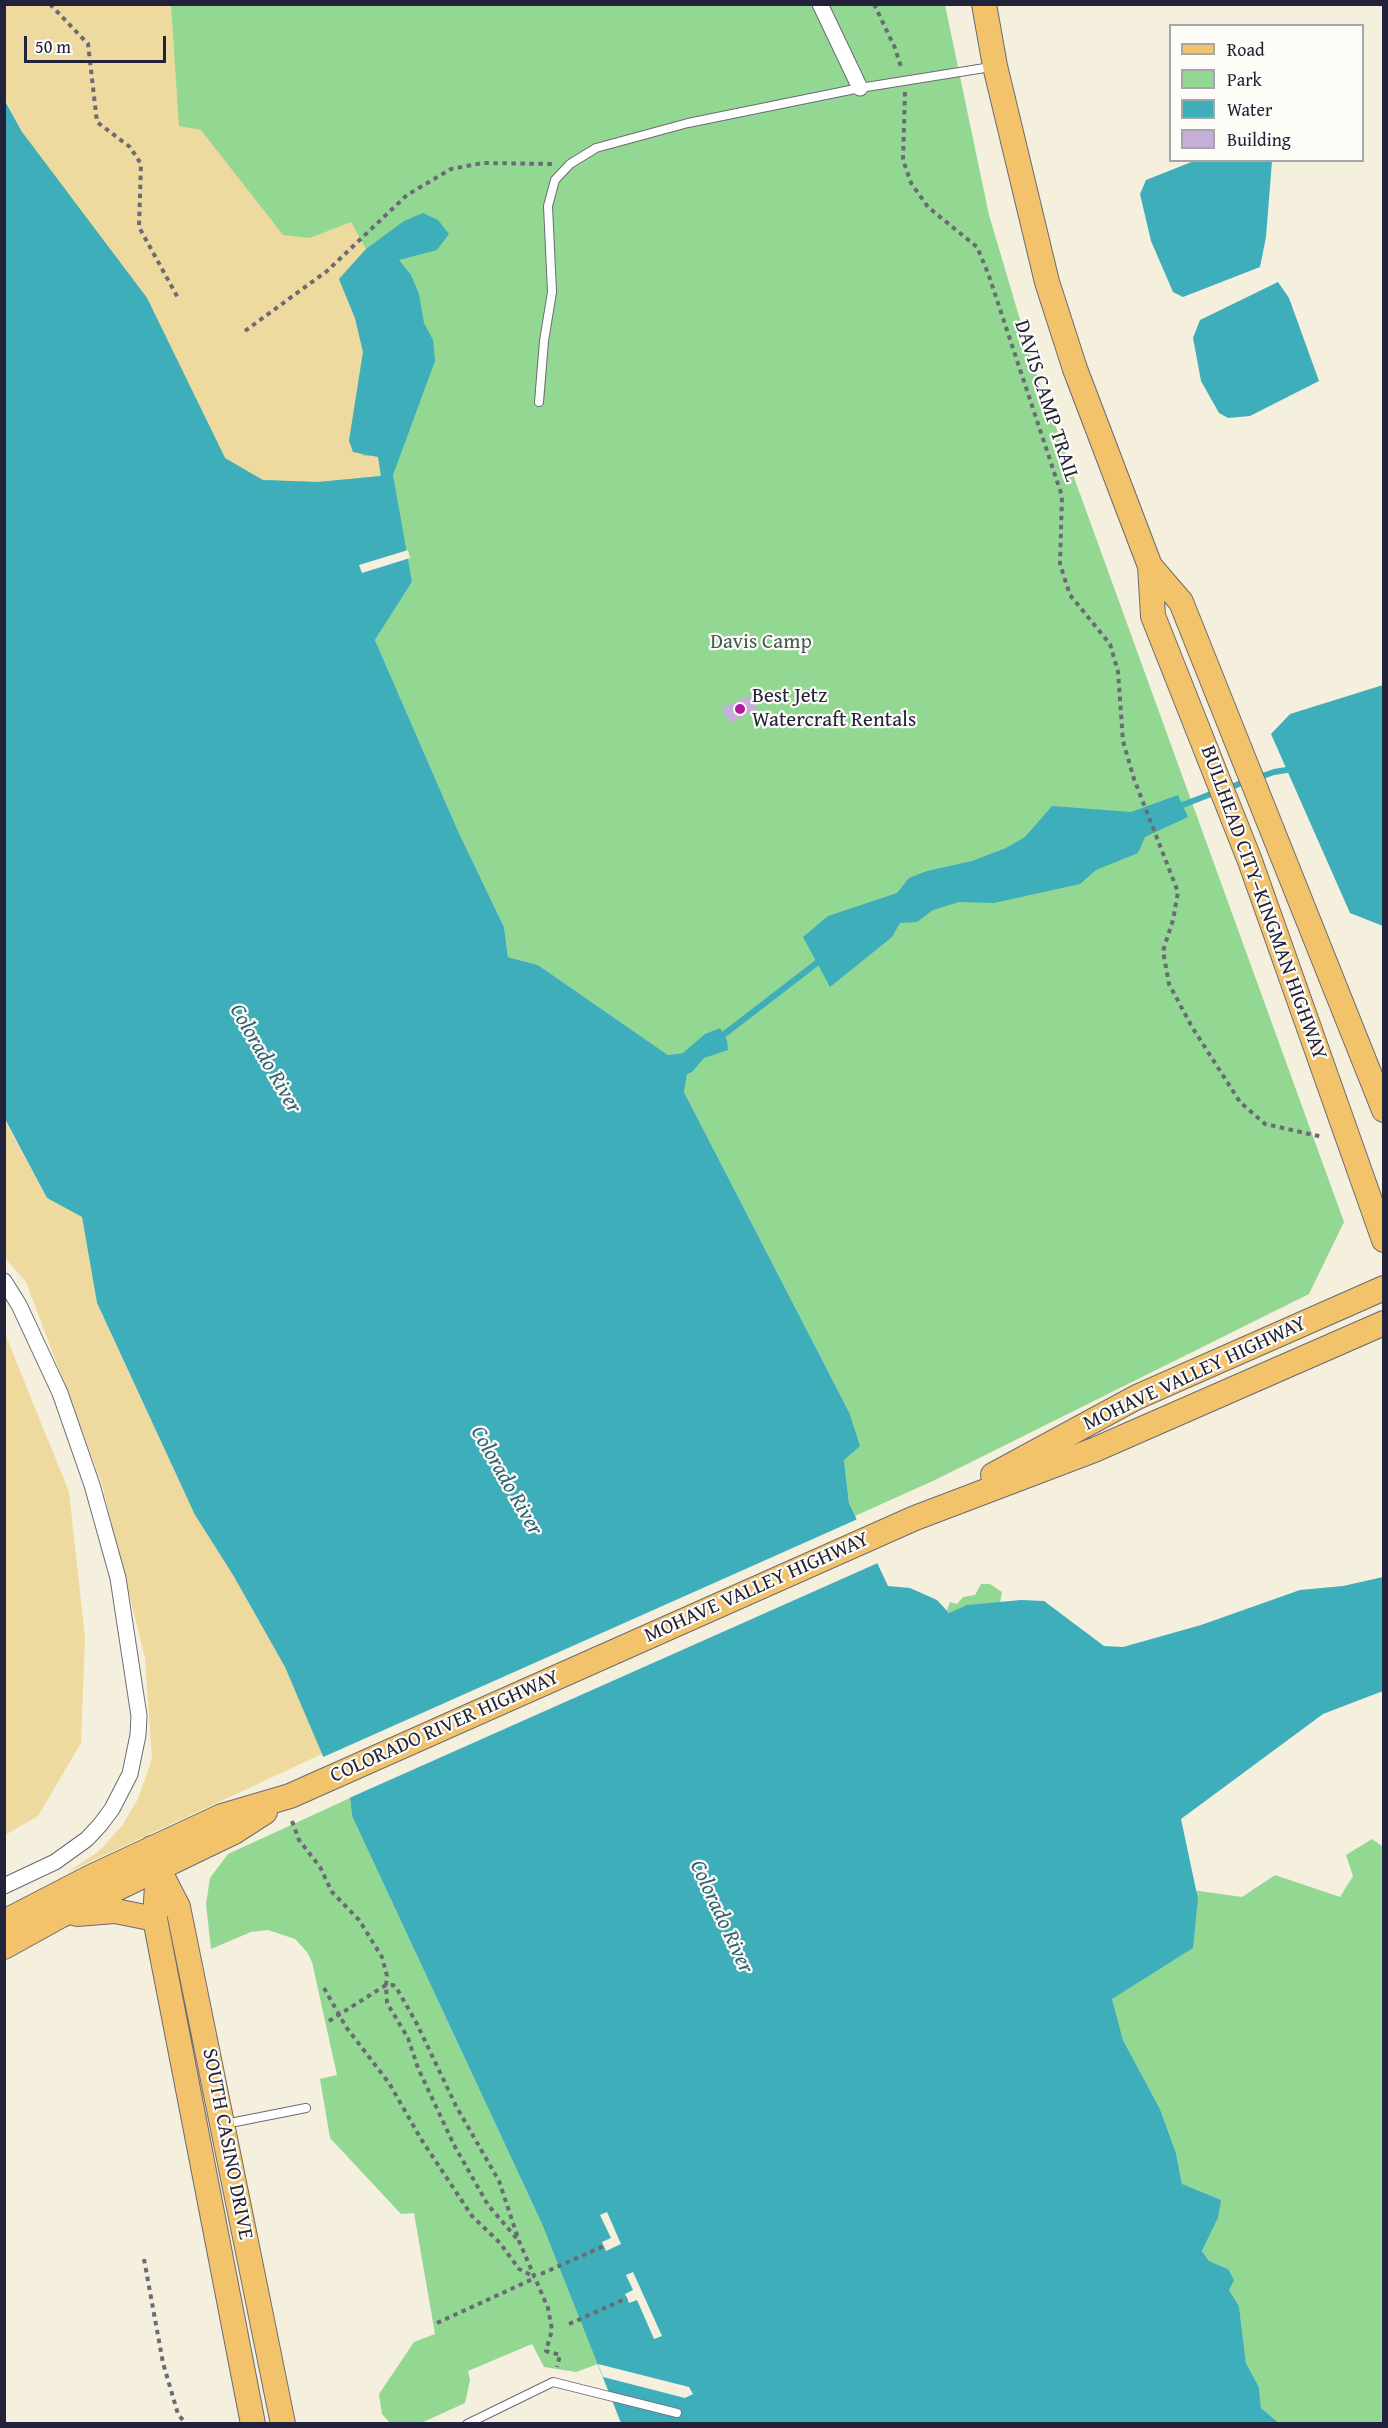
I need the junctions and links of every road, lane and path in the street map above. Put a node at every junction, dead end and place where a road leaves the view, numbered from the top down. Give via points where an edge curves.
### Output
1 (50, 4) edge
2 (820, 4) edge
3 (874, 4) edge
4 (984, 4) edge
5 (996, 66) junction
6 (905, 81) junction
7 (860, 88) junction
8 (570, 164) junction
9 (178, 298) dead end
10 (245, 331) dead end
11 (539, 402) dead end
12 (1150, 566) junction
13 (1383, 1110) edge
14 (1323, 1137) dead end
15 (1383, 1240) edge
16 (4, 1281) edge
17 (1383, 1288) edge
18 (1383, 1323) edge
19 (915, 1518) junction
20 (600, 1658) joint
21 (292, 1821) dead end
22 (155, 1858) junction
23 (4, 1886) edge
24 (60, 1916) junction
25 (154, 1919) junction
26 (4, 1922) edge
27 (4, 1947) edge
28 (386, 1985) junction
29 (324, 1988) dead end
30 (339, 2015) junction
31 (329, 2021) dead end
32 (306, 2108) dead end
33 (223, 2125) junction
34 (519, 2241) junction
35 (604, 2246) dead end
36 (144, 2259) dead end
37 (541, 2274) dead end
38 (536, 2278) junction
39 (627, 2298) dead end
40 (437, 2322) dead end
41 (569, 2324) dead end
42 (557, 2367) dead end
43 (677, 2413) dead end
44 (186, 2424) edge
45 (253, 2424) edge
46 (283, 2424) edge
47 (467, 2424) edge

1 - 9 path via 88,44 97,122 130,147 141,164 139,227
2 - 7 street
3 - 6 path, DAVIS CAMP TRAIL via 895,48
4 - 5 main road, BULLHEAD CITY–KINGMAN HIGHWAY
5 - 6 lane
5 - 12 main road, BULLHEAD CITY–KINGMAN HIGHWAY via 1047,282 1075,369
6 - 7 lane
6 - 14 path, DAVIS CAMP TRAIL via 903,160 911,183 928,207 977,247 1062,496 1060,564 1070,594 1110,644 1118,672 1123,741 1178,892 1163,951 1168,984 1240,1102 1265,1124
7 - 8 lane via 688,123 596,148
8 - 10 path via 483,163 452,169 406,195 327,271
8 - 11 lane via 555,180 548,206 552,292
12 - 13 main road, BULLHEAD CITY–KINGMAN HIGHWAY via 1181,602
12 - 15 main road, BULLHEAD CITY–KINGMAN HIGHWAY via 1153,616 1250,861
16 - 23 street via 60,1393 92,1485 117,1578 140,1716 130,1774 100,1825 55,1862
17 - 19 main road, MOHAVE VALLEY HIGHWAY via 1137,1396
18 - 19 main road, MOHAVE VALLEY HIGHWAY via 1094,1450
19 - 20 main road, MOHAVE VALLEY HIGHWAY
20 - 22 main road, COLORADO RIVER HIGHWAY via 290,1796 222,1816
21 - 28 path via 299,1840 320,1867 332,1892 359,1920 382,1957
22 - 24 main road, COLORADO RIVER HIGHWAY
22 - 25 main road, SOUTH CASINO DRIVE
22 - 26 main road, COLORADO RIVER HIGHWAY
22 - 33 main road, SOUTH CASINO DRIVE via 178,1907
24 - 25 main road via 115,1911
24 - 27 main road, COLORADO RIVER HIGHWAY
25 - 45 main road, SOUTH CASINO DRIVE
28 - 30 path
28 - 34 path via 387,2003 408,2038 453,2145 488,2205
28 - 34 path via 397,1989 424,2036 456,2106 499,2181
29 - 30 path
30 - 31 path
30 - 38 path via 389,2083 472,2216 500,2243 519,2269
32 - 33 lane
33 - 46 main road, SOUTH CASINO DRIVE
34 - 38 path
35 - 37 path
36 - 44 path via 163,2362 178,2414
38 - 40 path
38 - 42 path via 552,2330 546,2351 560,2355
39 - 41 path
43 - 47 lane via 553,2382

